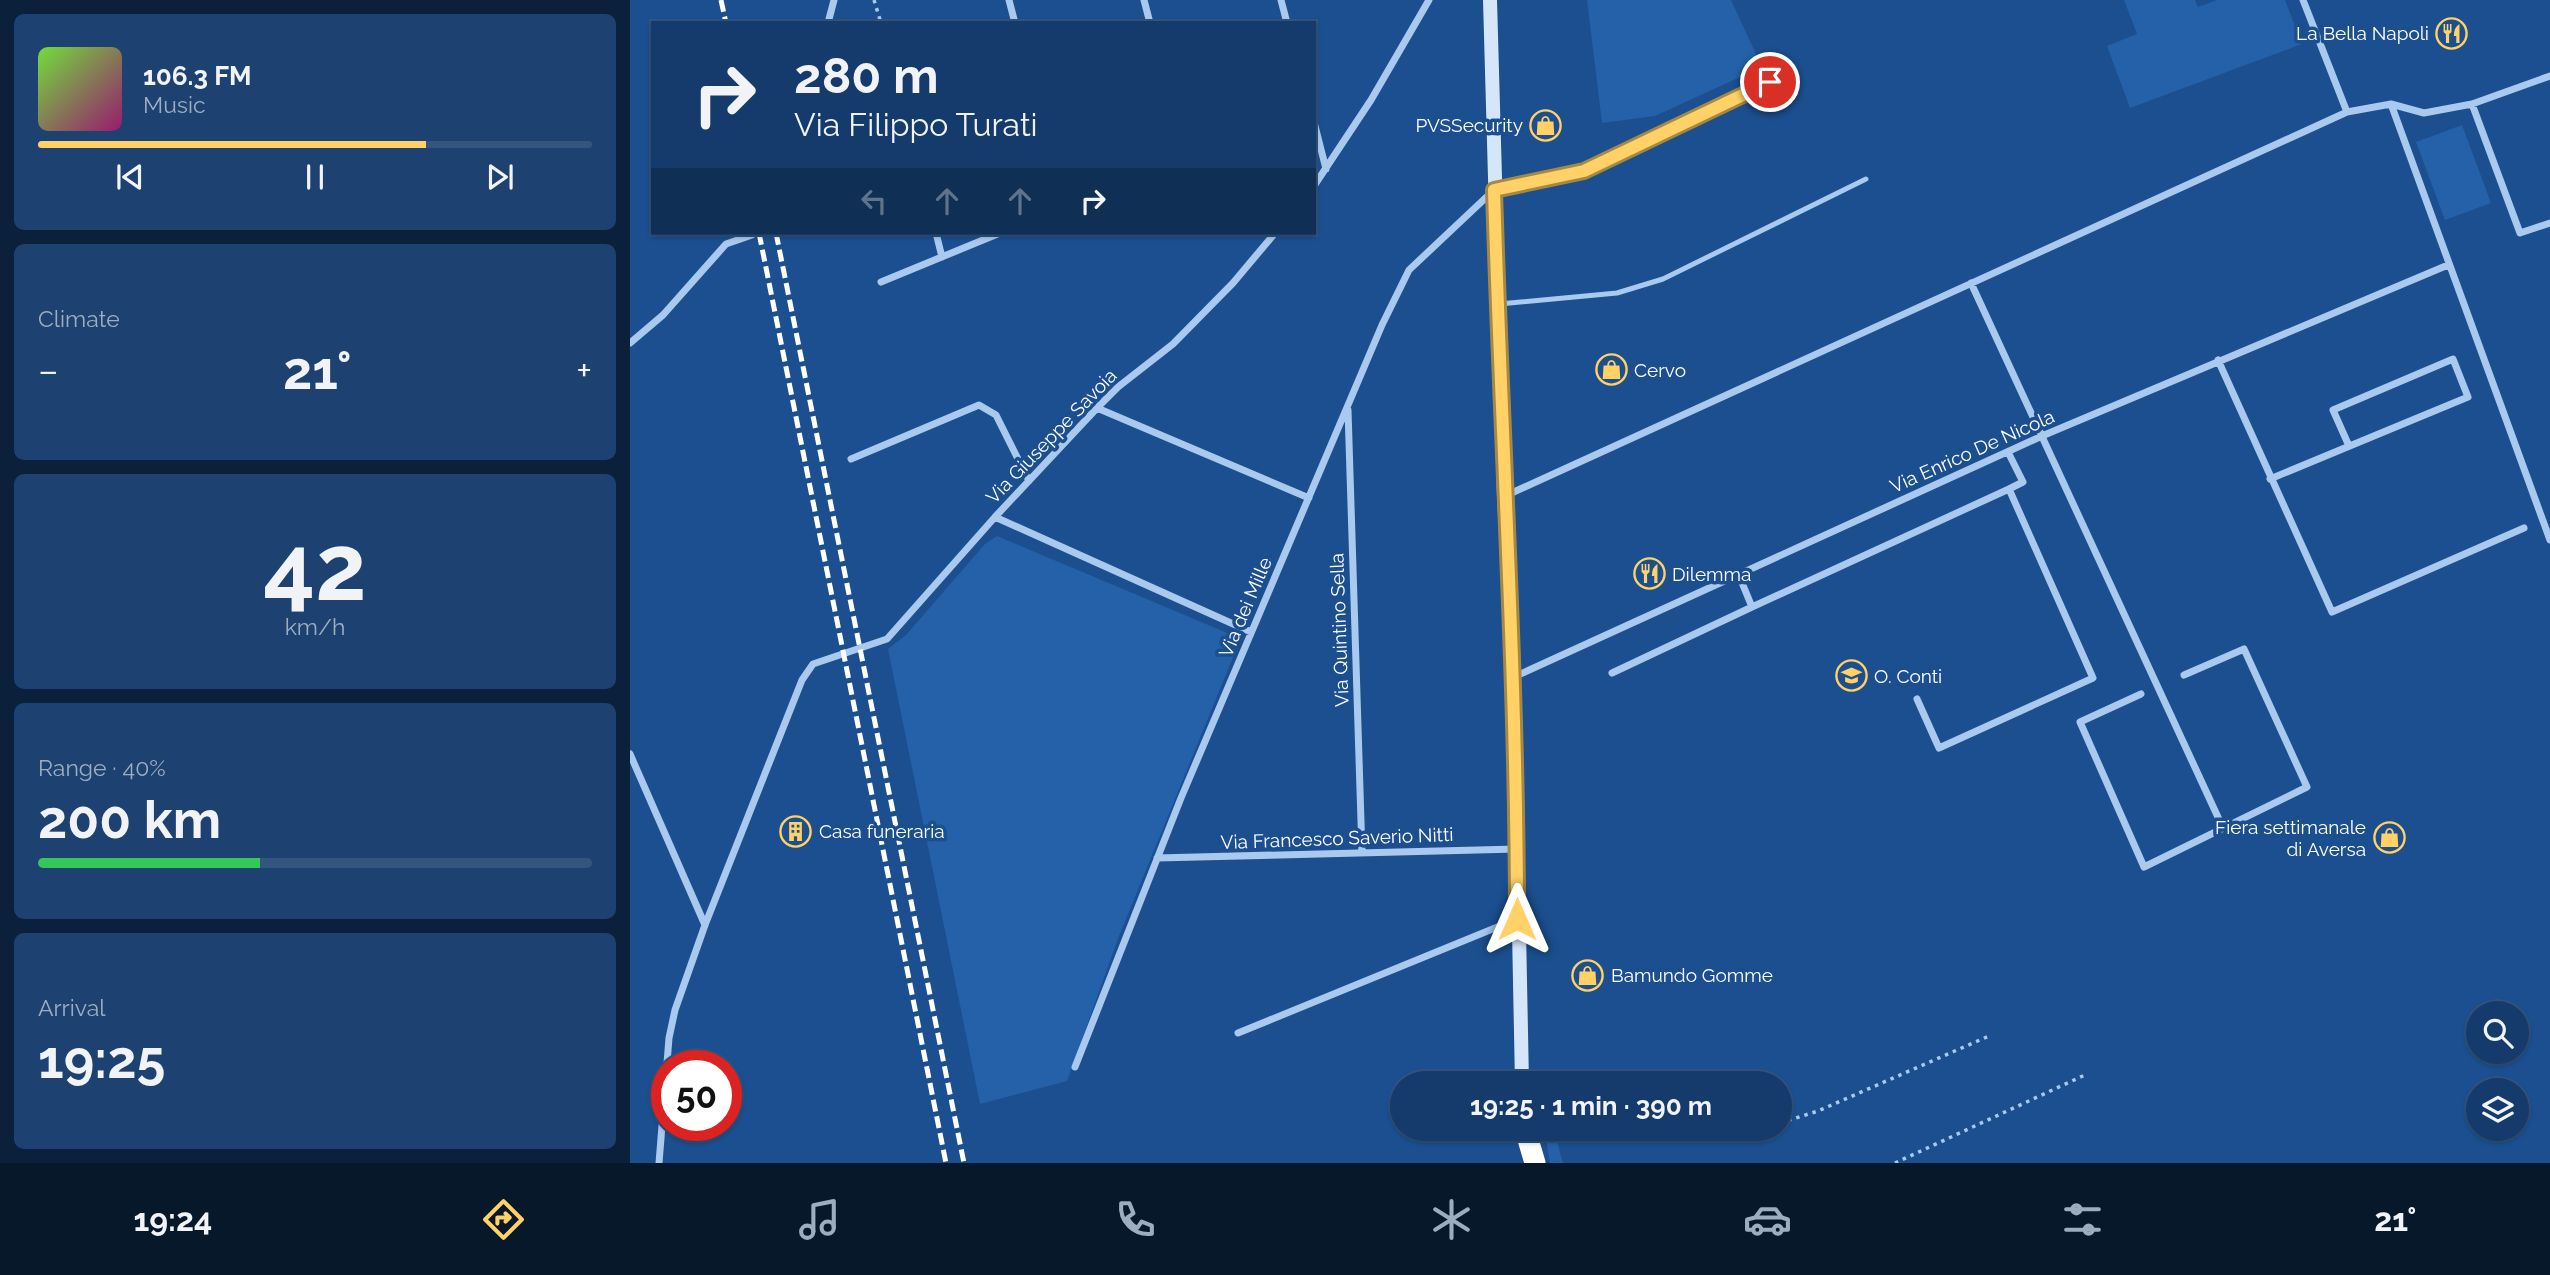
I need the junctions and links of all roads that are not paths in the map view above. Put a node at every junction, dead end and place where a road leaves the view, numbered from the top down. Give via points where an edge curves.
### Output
1 (834, 0) edge
2 (1009, 0) edge
3 (1144, 0) edge
4 (1281, 0) edge
5 (1429, 0) edge
6 (1490, 0) edge
7 (2303, 0) edge
8 (829, 21) edge
9 (1014, 21) edge
10 (1149, 21) edge
11 (1286, 21) edge
12 (2550, 76) edge
13 (1770, 82) dead end
14 (2390, 104) junction
15 (2472, 104) junction
16 (2347, 111) junction
17 (1316, 130) edge
18 (1326, 170) junction
19 (1866, 179) dead end
20 (1316, 183) edge
21 (1494, 190) junction
22 (2550, 223) edge
23 (751, 235) dead end
24 (936, 235) edge
25 (995, 235) edge
26 (1273, 235) edge
27 (942, 257) junction
28 (2448, 265) junction
29 (881, 282) dead end
30 (1971, 283) junction
31 (1497, 304) junction
32 (630, 343) edge
33 (2218, 360) junction
34 (1348, 406) junction
35 (1097, 408) junction
36 (2042, 436) junction
37 (2349, 446) junction
38 (2008, 452) junction
39 (851, 459) dead end
40 (2270, 479) junction
41 (1029, 481) junction
42 (2009, 489) junction
43 (1504, 497) junction
44 (1309, 498) junction
45 (995, 517) junction
46 (2524, 528) dead end
47 (2550, 540) edge
48 (1738, 573) junction
49 (1752, 607) junction
50 (1251, 632) junction
51 (1612, 673) dead end
52 (2184, 675) dead end
53 (1514, 677) junction
54 (2141, 694) dead end
55 (1917, 699) dead end
56 (630, 754) edge
57 (2223, 828) junction
58 (1517, 849) junction
59 (1362, 853) junction
60 (1157, 858) junction
61 (1517, 919) junction
62 (705, 925) junction
63 (1238, 1033) dead end
64 (1074, 1067) dead end
65 (1522, 1071) edge
66 (1525, 1141) edge
67 (1529, 1141) edge
68 (660, 1163) edge
69 (1526, 1163) edge
70 (1535, 1163) edge

1 - 8 street
2 - 9 street
3 - 10 street
4 - 11 street
5 - 18 street
6 - 21 main road
7 - 16 street
12 - 15 street
13 - 21 street via 1584,171
14 - 15 street via 2424,113
14 - 16 street
14 - 28 street
15 - 22 street via 2520,233
16 - 30 street
17 - 18 street
18 - 20 street
19 - 31 lane via 1663,279 1617,293
21 - 31 main road
21 - 34 street, Via dei Mille via 1409,270
23 - 32 street via 726,244 663,315
24 - 27 street
25 - 27 street
26 - 35 street, Via Giuseppe Savoia via 1173,344
27 - 29 street
28 - 33 street, Via Enrico De Nicola
28 - 47 street
30 - 36 street
30 - 43 street
31 - 43 main road
33 - 36 street, Via Enrico De Nicola
33 - 40 street
34 - 44 street, Via dei Mille
34 - 59 street, Via Quintino Sella
35 - 41 street, Via Giuseppe Savoia
35 - 44 street
36 - 38 street, Via Enrico De Nicola
36 - 57 street
37 - 37 street via 2468,397 2453,359 2333,410
37 - 40 street
38 - 42 street via 2023,482
38 - 48 street, Via Enrico De Nicola
39 - 41 street via 979,405 996,415
40 - 46 street via 2332,612
41 - 45 street, Via Giuseppe Savoia
42 - 49 street
42 - 55 street via 2093,678 1939,748
43 - 53 main road
44 - 50 street, Via dei Mille
45 - 50 street
45 - 62 street, Via Giuseppe Savoia via 887,639 813,664 802,680
48 - 49 street
48 - 53 street, Via Enrico De Nicola
49 - 51 street
50 - 60 street, Via dei Mille
52 - 57 street via 2244,649 2307,787
53 - 58 main road
54 - 57 street via 2080,722 2144,867
56 - 62 street
58 - 59 street, Via Francesco Saverio Nitti
58 - 61 main road
59 - 60 street, Via Francesco Saverio Nitti
60 - 64 street, Via dei Mille
61 - 63 street
61 - 65 main road
62 - 68 street via 674,1010
66 - 69 main road
67 - 70 highway

